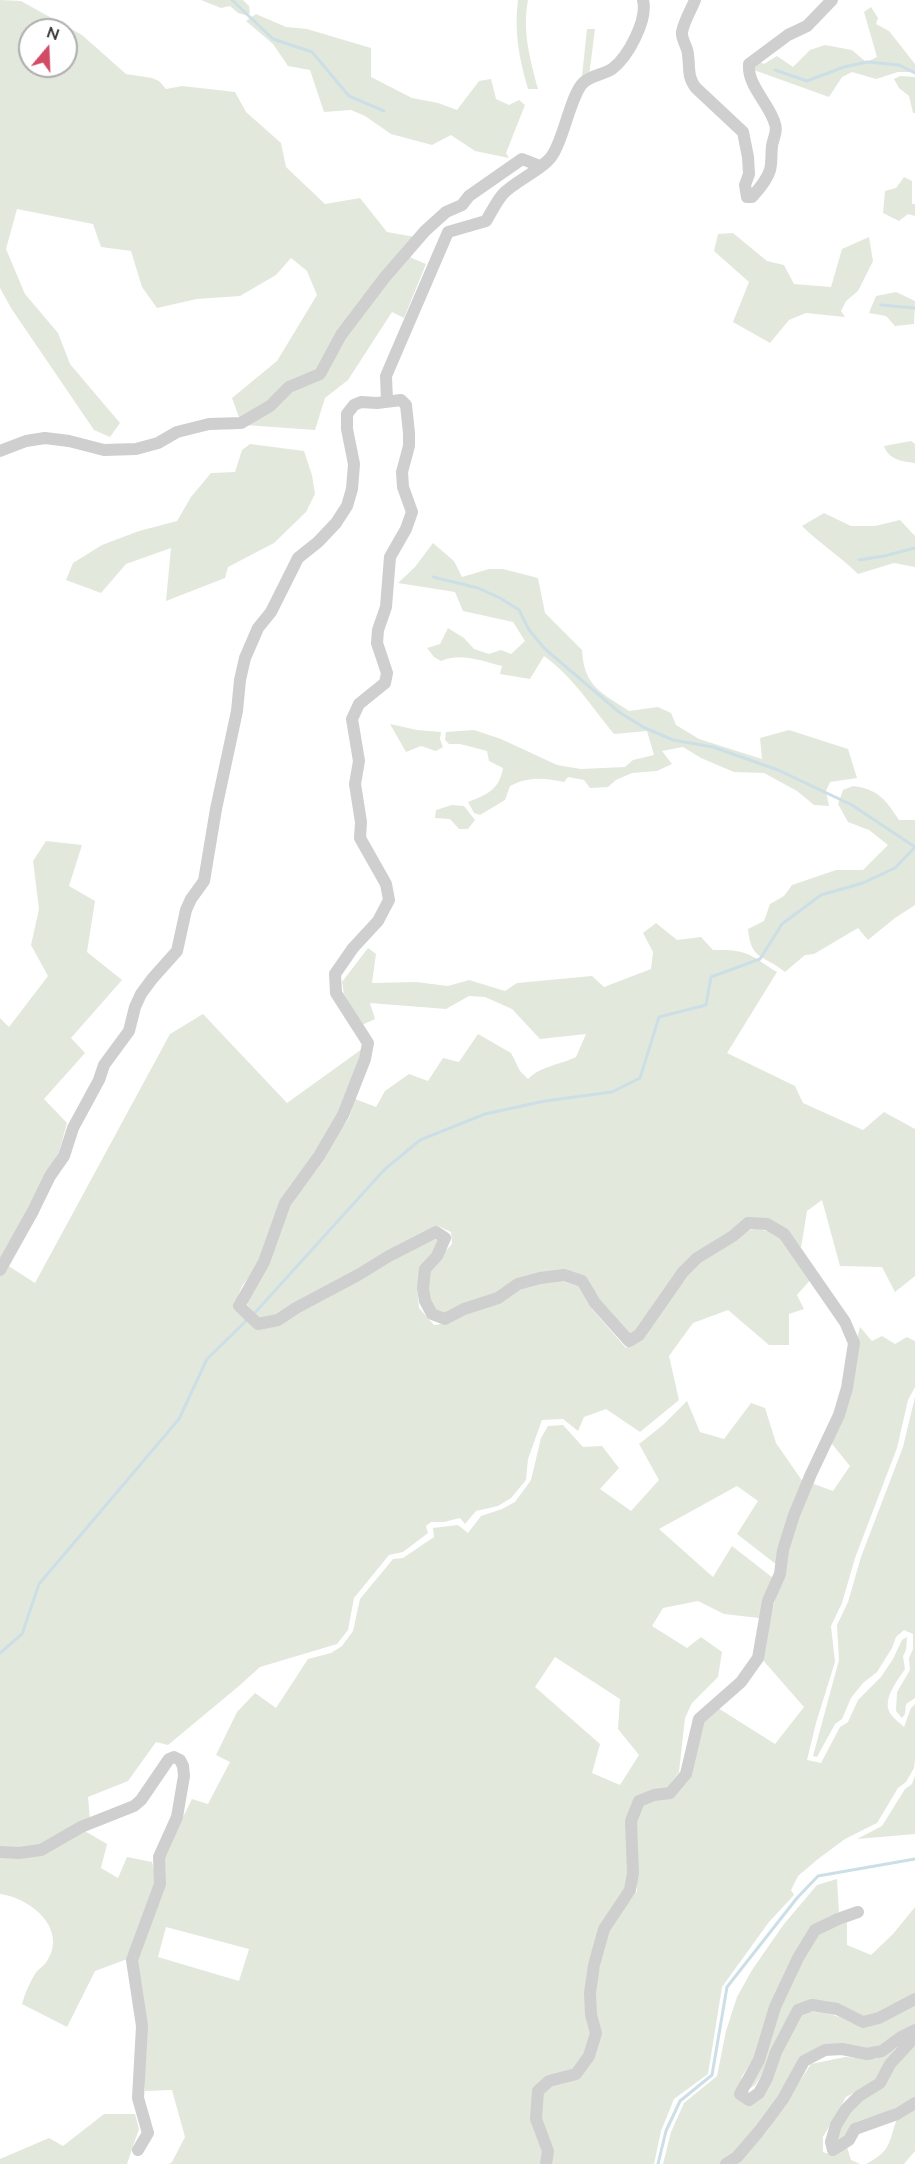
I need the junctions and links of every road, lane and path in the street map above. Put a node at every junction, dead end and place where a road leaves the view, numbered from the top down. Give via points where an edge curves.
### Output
1 (643, 0) edge
2 (695, 0) edge
3 (832, 0) edge
4 (540, 166) junction
5 (387, 401) junction
6 (0, 451) edge
7 (0, 1270) edge
8 (0, 1852) edge
9 (858, 1912) dead end
10 (915, 1999) edge
11 (915, 2030) edge
12 (915, 2037) edge
13 (915, 2103) edge
14 (138, 2150) dead end
15 (546, 2164) edge
16 (726, 2164) edge

1 - 4 street via 638,32 621,60 584,82 552,156
2 - 3 street via 682,31 688,73 691,82 743,132 749,174 745,193 752,197 771,169 776,124 752,82 749,64 807,26
4 - 5 street via 503,194 486,221 448,232 386,376
4 - 6 street via 522,159 462,205 446,212 372,294 341,334 320,374 289,387 270,406 241,423 209,424 136,449 104,450 45,438
5 - 7 street via 362,402 346,414 354,464 347,506 336,523 298,558 245,658 204,881 186,910 177,951 141,994 129,1031 104,1065 73,1128 64,1156
5 - 15 street via 401,400 406,405 409,446 402,472 412,512 390,557 386,607 378,630 377,644 387,673 385,683 359,704 352,719 359,761 355,784 360,838 386,884 389,900 378,921 352,948 336,974 336,993 368,1043 343,1115 285,1203 264,1262 239,1306 258,1324 278,1320 436,1232 445,1238 437,1256 425,1269 423,1288 432,1314 445,1319 498,1298 518,1284 564,1275 582,1281 595,1303 629,1341 639,1335 696,1258 748,1223 767,1224 784,1234 845,1322 854,1343 839,1415 811,1474 783,1550 780,1574 768,1601 758,1658 741,1682 699,1719 686,1774 670,1793 639,1801 631,1821 630,1890 604,1929 594,1965 590,1993 596,2033 589,2056 576,2074 549,2082 538,2091 536,2119 548,2151
8 - 14 street via 41,1850 81,1827 134,1806 169,1759 174,1757 183,1766 177,1817 159,1857 160,1884 132,1960 142,2026 138,2098 148,2133
9 - 10 street via 815,1930 775,2007 759,2060 740,2094 749,2100 759,2092 798,2010 812,2005 837,2009 863,2022 879,2019
11 - 16 street via 882,2051 867,2054 825,2050 804,2061 761,2129
12 - 13 street via 890,2064 880,2083 846,2109 833,2133 833,2150 849,2140 855,2129

